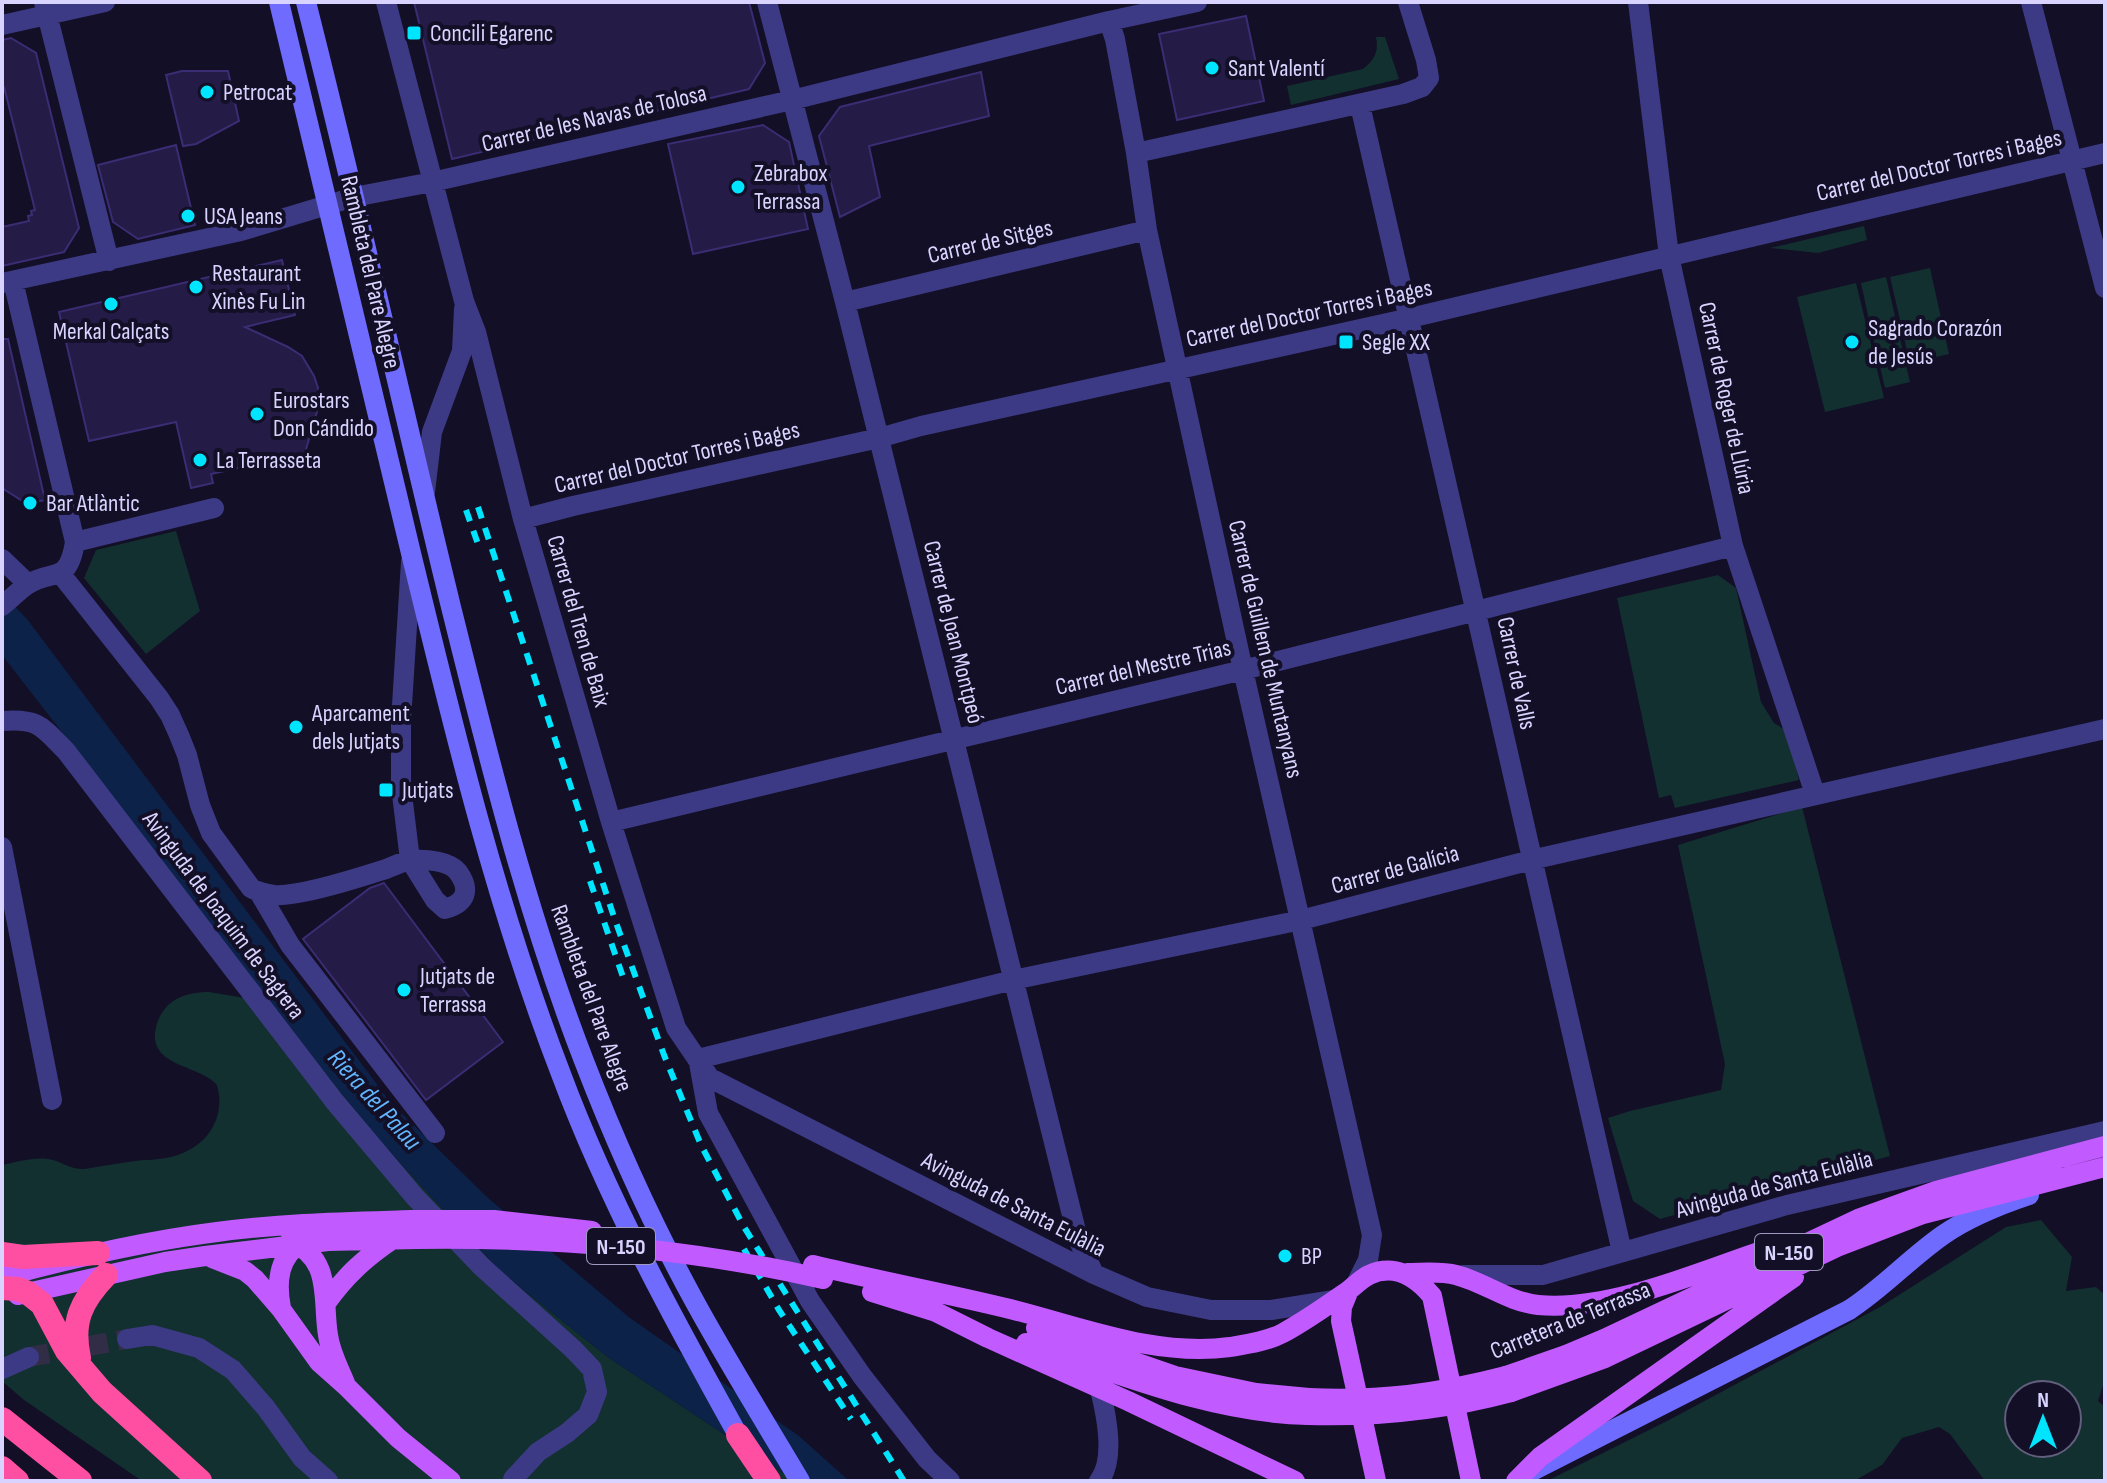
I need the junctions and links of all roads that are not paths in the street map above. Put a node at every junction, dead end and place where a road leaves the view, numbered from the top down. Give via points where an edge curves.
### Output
1 (105, 2) edge
2 (279, 2) edge
3 (306, 2) edge
4 (386, 2) edge
5 (767, 2) edge
6 (1197, 2) edge
7 (1408, 2) edge
8 (1638, 2) edge
9 (2031, 2) edge
10 (46, 9) edge
11 (1109, 21) junction
12 (2, 25) edge
13 (792, 100) junction
14 (1360, 105) junction
15 (1136, 153) junction
16 (2105, 153) edge
17 (2073, 160) junction
18 (432, 182) junction
19 (354, 197) junction
20 (328, 206) junction
21 (1147, 230) junction
22 (1669, 256) junction
23 (109, 261) junction
24 (7, 282) edge
25 (2105, 288) edge
26 (464, 301) junction
27 (845, 302) junction
28 (1410, 318) junction
29 (1178, 368) junction
30 (879, 438) junction
31 (425, 497) junction
32 (214, 508) dead end
33 (523, 519) junction
34 (75, 542) junction
35 (1733, 546) junction
36 (412, 554) junction
37 (2, 559) edge
38 (60, 573) junction
39 (15, 595) edge
40 (1477, 612) junction
41 (1243, 670) junction
42 (2, 721) edge
43 (2105, 729) edge
44 (954, 739) junction
45 (1815, 794) junction
46 (611, 822) junction
47 (2, 847) edge
48 (410, 860) joint
49 (1531, 860) junction
50 (259, 892) junction
51 (1301, 920) junction
52 (1013, 980) junction
53 (698, 1059) junction
54 (52, 1100) dead end
55 (2105, 1131) edge
56 (435, 1133) dead end
57 (2105, 1146) edge
58 (2095, 1166) edge
59 (1858, 1219) junction
60 (354, 1221) junction
61 (414, 1229) junction
62 (215, 1232) junction
63 (393, 1239) junction
64 (297, 1244) junction
65 (1837, 1247) junction
66 (1622, 1252) junction
67 (2, 1254) edge
68 (205, 1256) junction
69 (102, 1264) junction
70 (818, 1272) junction
71 (1407, 1273) junction
72 (1094, 1274) junction
73 (1457, 1275) junction
74 (2, 1277) edge
75 (899, 1285) junction
76 (2, 1288) edge
77 (1346, 1292) junction
78 (28, 1293) junction
79 (2, 1298) edge
80 (326, 1303) junction
81 (281, 1309) junction
82 (936, 1312) junction
83 (127, 1339) tunnel mouth
84 (29, 1357) tunnel mouth
85 (80, 1365) junction
86 (2, 1369) edge
87 (1509, 1384) junction
88 (346, 1386) junction
89 (1100, 1389) junction
90 (1308, 1407) junction
91 (2, 1419) edge
92 (738, 1435) junction
93 (2, 1468) edge
94 (513, 1479) dead end
95 (1516, 1480) edge
96 (17, 1481) edge
97 (80, 1481) edge
98 (200, 1481) edge
99 (328, 1481) edge
100 (451, 1481) edge
101 (755, 1481) edge
102 (769, 1481) edge
103 (800, 1481) edge
104 (950, 1481) edge
105 (1099, 1481) edge
106 (1295, 1481) edge
107 (1376, 1481) edge
108 (1471, 1481) edge

1 - 10 street
2 - 20 main road, Rambleta del Pare Alegre
3 - 19 main road, Rambleta del Pare Alegre
4 - 18 street, Carrer del Tren de Baix
5 - 13 street, Carrer de Joan Montpeó
6 - 11 street, Carrer de les Navas de Tolosa
7 - 14 street via 1429,78 1422,87
8 - 22 street, Carrer de Roger de Llúria
9 - 17 street
10 - 12 street
10 - 23 street
11 - 13 street, Carrer de les Navas de Tolosa
11 - 15 street, Carrer de Guillem de Muntanyans
13 - 18 street, Carrer de les Navas de Tolosa
13 - 27 street, Carrer de Joan Montpeó
14 - 15 street
14 - 28 street, Carrer de Valls
15 - 21 street, Carrer de Guillem de Muntanyans
16 - 17 street, Carrer del Doctor Torres i Bages
17 - 22 street, Carrer del Doctor Torres i Bages
17 - 25 street
18 - 19 street, Carrer de les Navas de Tolosa
18 - 26 street, Carrer del Tren de Baix
19 - 20 street, Carrer de les Navas de Tolosa
19 - 31 main road, Rambleta del Pare Alegre
20 - 23 street, Carrer de les Navas de Tolosa
20 - 36 main road, Rambleta del Pare Alegre
21 - 27 street, Carrer de Sitges
21 - 29 street, Carrer de Guillem de Muntanyans
22 - 28 street, Carrer del Doctor Torres i Bages
22 - 35 street, Carrer de Roger de Llúria
23 - 24 street, Carrer de les Navas de Tolosa
24 - 34 street
26 - 31 street, Rambleta del Pare Alegre via 462,351 432,432
26 - 33 street, Carrer del Tren de Baix
27 - 30 street, Carrer de Joan Montpeó
28 - 29 street, Carrer del Doctor Torres i Bages
28 - 40 street, Carrer de Valls
29 - 30 street, Carrer del Doctor Torres i Bages
29 - 41 street, Carrer de Guillem de Muntanyans
30 - 33 street, Carrer del Doctor Torres i Bages
30 - 44 street, Carrer de Joan Montpeó
31 - 103 main road, Rambleta del Pare Alegre via 495,780 583,1060 694,1300
32 - 34 street
33 - 46 street, Carrer del Tren de Baix
34 - 38 street
35 - 40 street, Carrer del Mestre Trias
35 - 45 street, Carrer de Roger de Llúria
36 - 48 street, Rambleta del Pare Alegre via 400,755
36 - 92 main road, Rambleta del Pare Alegre via 470,790 540,1018 594,1155
37 - 39 street
38 - 39 street
38 - 50 street, Avinguda de Joaquim de Sagrera via 170,715 211,833 245,882
40 - 41 street, Carrer del Mestre Trias
40 - 49 street, Carrer de Valls
41 - 44 street, Carrer del Mestre Trias
41 - 51 street, Carrer de Guillem de Muntanyans
42 - 94 street, Avinguda de Joaquim de Sagrera via 40,724 66,751 395,1173 481,1266 592,1369 597,1392 588,1415 538,1452
43 - 45 street, Carrer de Galícia
44 - 46 street, Carrer del Mestre Trias
44 - 52 street, Carrer de Joan Montpeó
45 - 49 street, Carrer de Galícia
46 - 53 street, Carrer del Tren de Baix via 676,1028
47 - 54 street
48 - 50 street, Avinguda de Joaquim de Sagrera via 293,894
49 - 51 street, Carrer de Galícia
49 - 66 street, Carrer de Valls
50 - 56 street, Avinguda de Joaquim de Sagrera via 290,945
51 - 52 street, Carrer de Galícia
51 - 77 street, Carrer de Guillem de Muntanyans via 1372,1235 1368,1260
52 - 53 street, Carrer de Galícia
52 - 72 street, Carrer de Joan Montpeó via 1078,1239
53 - 72 street, Avinguda de Santa Eulàlia via 710,1078
53 - 104 street via 708,1113 810,1301 862,1376
55 - 66 street, Avinguda de Santa Eulàlia via 1787,1205
57 - 58 main road, Carretera de Terrassa / N-150
58 - 59 main road, Carretera de Terrassa / N-150 via 1936,1191
58 - 65 main road, Carretera de Terrassa / N-150 via 1923,1214
58 - 95 main road via 1965,1221 1849,1310
59 - 73 main road via 1633,1294 1576,1305 1535,1305
59 - 87 main road, Carretera de Terrassa / N-150
60 - 61 main road, N-150
60 - 62 main road, N-150
60 - 64 main road
61 - 63 main road, N-150
61 - 70 main road, N-150, bridge via 651,1249
62 - 64 main road via 277,1237
62 - 69 main road, N-150
63 - 64 main road, N-150
63 - 80 main road via 358,1265
64 - 68 main road, N-150
64 - 80 main road via 314,1258
64 - 81 main road via 278,1278
65 - 87 main road, Carretera de Terrassa / N-150 via 1605,1358
65 - 95 main road via 1540,1457
66 - 73 street, Avinguda de Santa Eulàlia via 1543,1275
67 - 69 highway
68 - 69 main road, N-150
68 - 81 main road via 245,1271
69 - 74 main road, N-150
69 - 78 main road, N-150
69 - 85 highway via 76,1326
70 - 75 main road, N-150
70 - 82 main road, N-150
71 - 73 main road
71 - 77 main road via 1384,1270 1367,1275
71 - 108 main road via 1432,1296
72 - 77 street, Avinguda de Santa Eulàlia via 1147,1297 1211,1310 1271,1310
75 - 77 main road via 1149,1345 1182,1348 1261,1341
75 - 90 main road, Carretera de Terrassa / N-150 via 1175,1376
76 - 78 highway
77 - 107 main road via 1341,1321
78 - 79 main road, N-150
78 - 85 highway via 42,1304
80 - 88 main road via 327,1334
81 - 88 main road via 319,1362
82 - 89 main road
82 - 90 main road, Carretera de Terrassa / N-150 via 1215,1403 1252,1410
83 - 99 street via 152,1335 199,1348 233,1370 302,1458
84 - 86 street
85 - 98 highway via 102,1392
87 - 90 main road, Carretera de Terrassa / N-150, bridge via 1475,1402 1417,1412 1359,1416
88 - 100 main road
89 - 105 street via 1109,1431 1105,1474
89 - 106 main road
91 - 97 highway
92 - 101 main road
92 - 102 highway
93 - 96 highway

